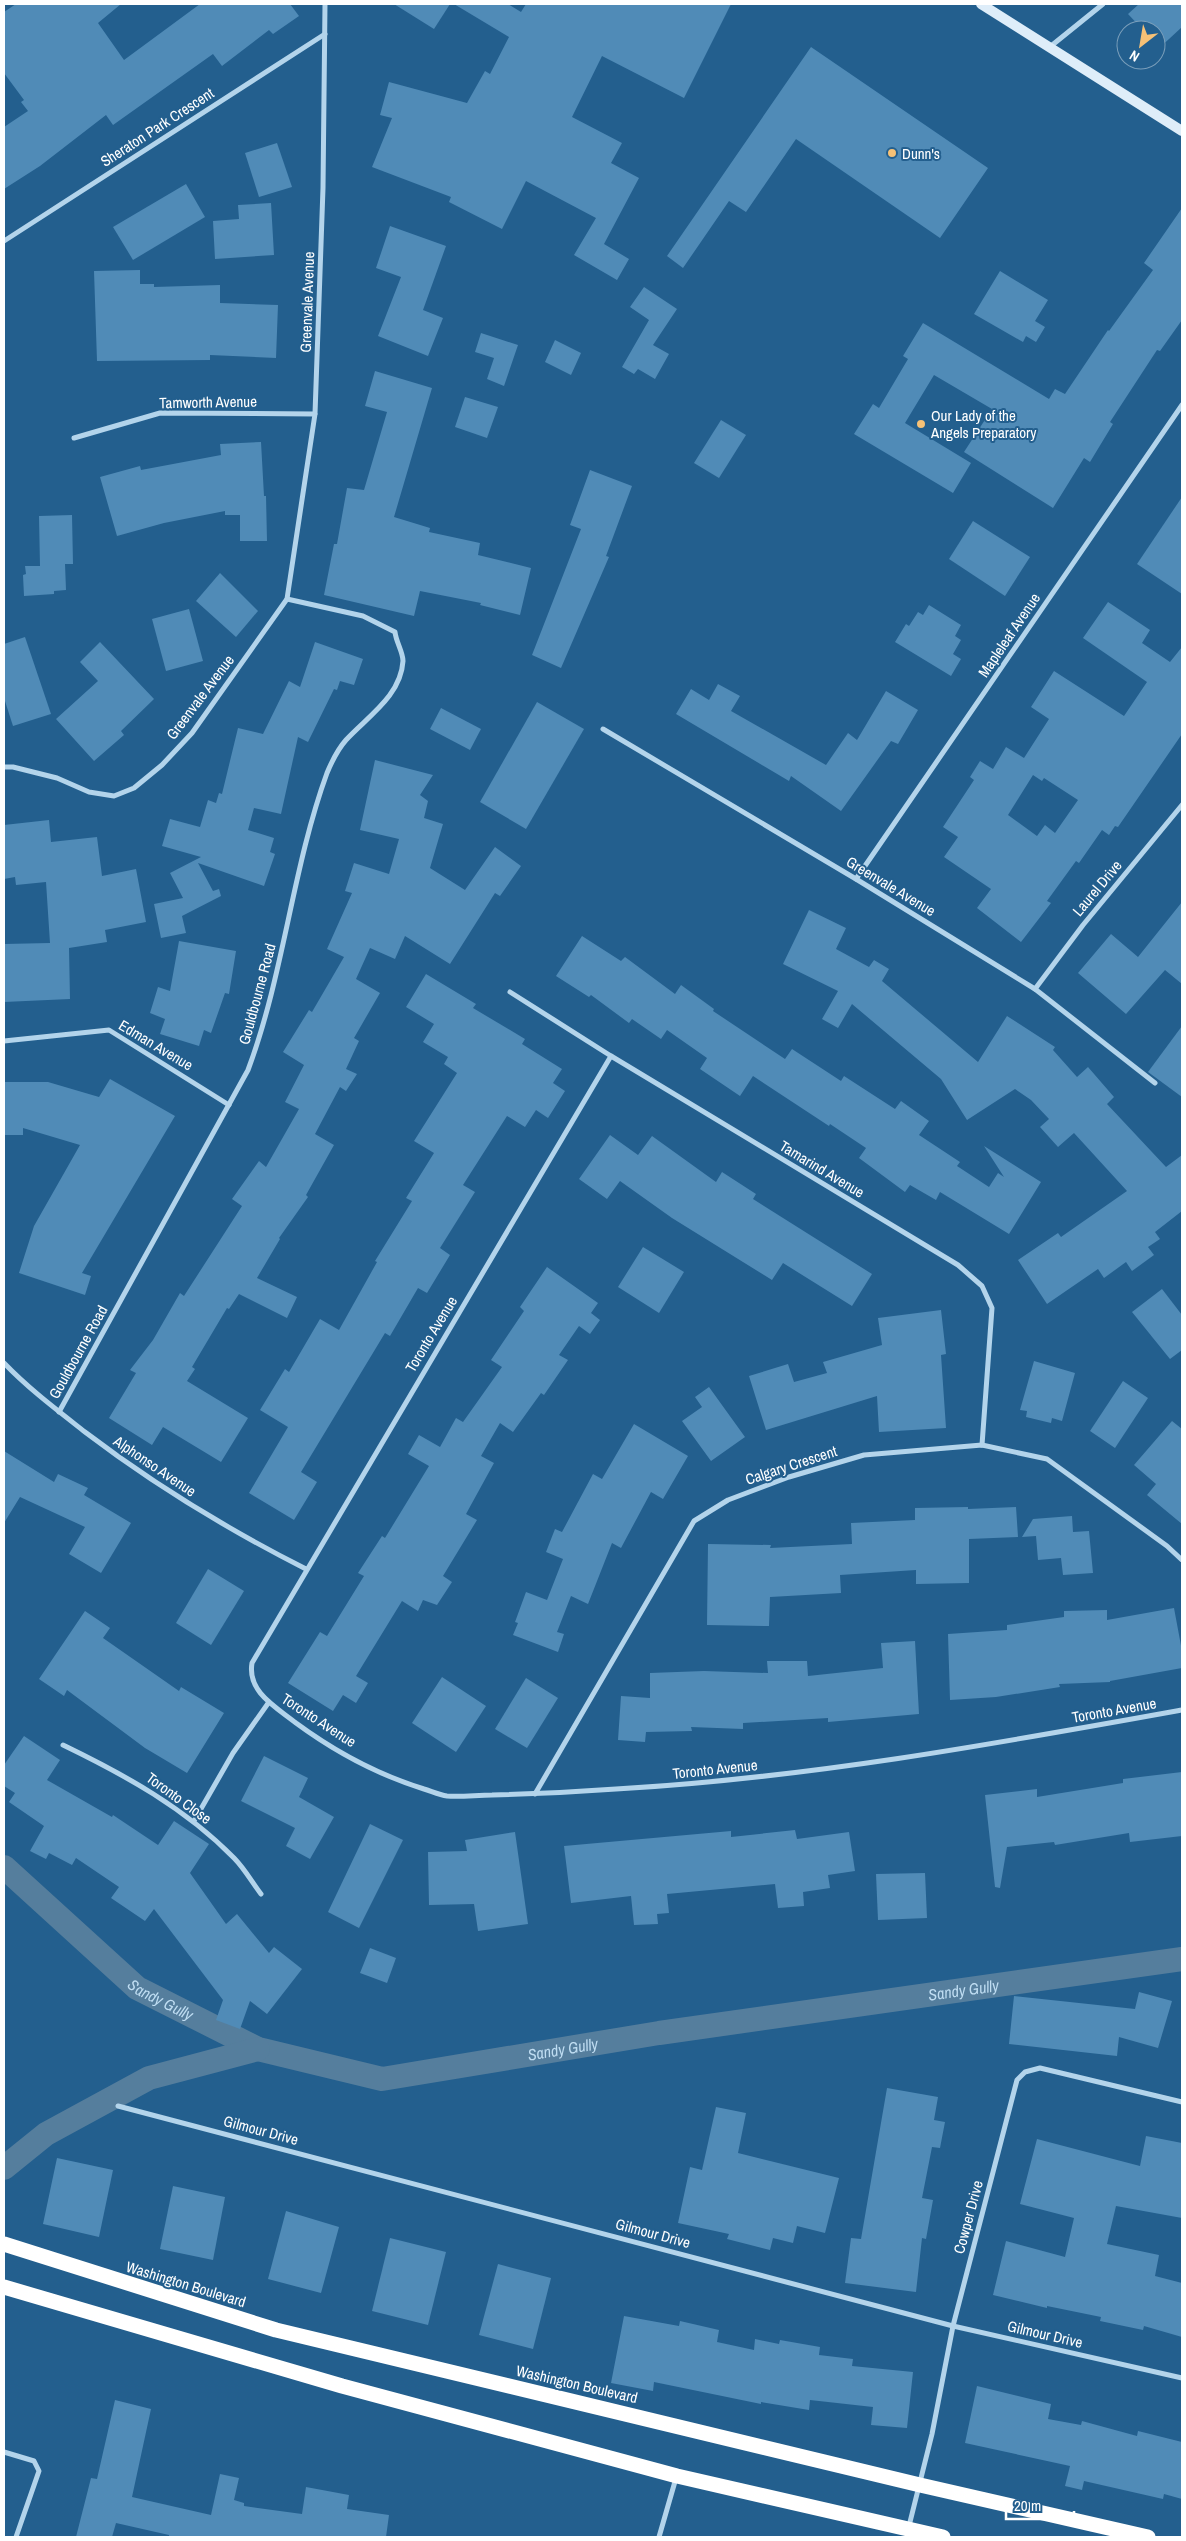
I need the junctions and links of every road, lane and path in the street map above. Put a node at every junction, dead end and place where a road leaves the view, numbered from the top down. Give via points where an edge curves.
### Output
1 (325, 4) edge
2 (981, 4) edge
3 (1102, 4) edge
4 (324, 34) junction
5 (1051, 46) junction
6 (1182, 131) edge
7 (4, 241) edge
8 (1182, 404) edge
9 (315, 414) junction
10 (74, 438) dead end
11 (287, 599) junction
12 (603, 729) dead end
13 (4, 768) edge
14 (1182, 806) edge
15 (856, 879) junction
16 (1035, 989) junction
17 (510, 992) dead end
18 (4, 1041) edge
19 (611, 1056) junction
20 (1155, 1083) dead end
21 (229, 1105) junction
22 (4, 1363) edge
23 (59, 1412) junction
24 (982, 1445) junction
25 (1182, 1560) edge
26 (306, 1568) junction
27 (269, 1702) junction
28 (1182, 1710) edge
29 (63, 1745) dead end
30 (535, 1794) junction
31 (194, 1821) junction
32 (261, 1894) dead end
33 (1182, 2102) edge
34 (118, 2106) dead end
35 (4, 2244) edge
36 (4, 2287) edge
37 (953, 2326) junction
38 (1182, 2378) edge
39 (4, 2452) edge
40 (677, 2476) junction
41 (920, 2485) junction
42 (908, 2529) junction
43 (16, 2537) edge
44 (659, 2537) edge
45 (943, 2537) edge
46 (1148, 2537) edge

1 - 4 street, Greenvale Avenue
2 - 5 main road
3 - 5 street
4 - 7 street, Sheraton Park Crescent
4 - 9 street, Greenvale Avenue via 323,188
5 - 6 main road
8 - 15 street, Mapleleaf Avenue
9 - 10 street, Tamworth Avenue via 160,413
9 - 11 street, Greenvale Avenue
11 - 13 street, Greenvale Avenue via 192,734 134,788 114,796 89,792 57,778 13,767
11 - 21 street, Gouldbourne Road via 363,616 395,632 403,661 396,686 375,713 346,739 328,772 303,856 264,1026 248,1070
12 - 15 street, Greenvale Avenue
14 - 16 street, Laurel Drive via 1067,945
15 - 16 street, Greenvale Avenue
16 - 20 street, Greenvale Avenue
17 - 19 street, Tamarind Avenue
18 - 21 street, Edman Avenue via 109,1030
19 - 24 street, Tamarind Avenue via 958,1265 982,1286 992,1308
19 - 26 street, Toronto Avenue
21 - 23 street, Gouldbourne Road
22 - 23 street, Alphonso Avenue via 28,1388
23 - 26 street, Alphonso Avenue via 176,1497 240,1536
24 - 25 street, Calgary Crescent via 1047,1459
24 - 30 street, Calgary Crescent via 864,1455 788,1477 728,1500 694,1521
26 - 27 street, Toronto Avenue via 252,1664 250,1675 253,1685
27 - 30 street, Toronto Avenue via 305,1729 391,1778 446,1796
27 - 31 street, Toronto Avenue
28 - 30 street, Toronto Avenue via 807,1772
29 - 31 street, Toronto Close via 128,1777
31 - 32 street, Toronto Close via 235,1859
33 - 37 street, Cowper Drive via 1040,2068 1025,2072 1017,2080
34 - 37 street, Gilmour Drive
35 - 41 highway, Washington Boulevard via 276,2330
36 - 40 highway via 342,2386
37 - 38 street, Gilmour Drive
37 - 41 street, Cowper Drive
39 - 43 street via 34,2461 39,2471
40 - 42 highway
40 - 44 street
41 - 42 street, Cowper Drive
41 - 46 highway, Washington Boulevard
42 - 45 highway

